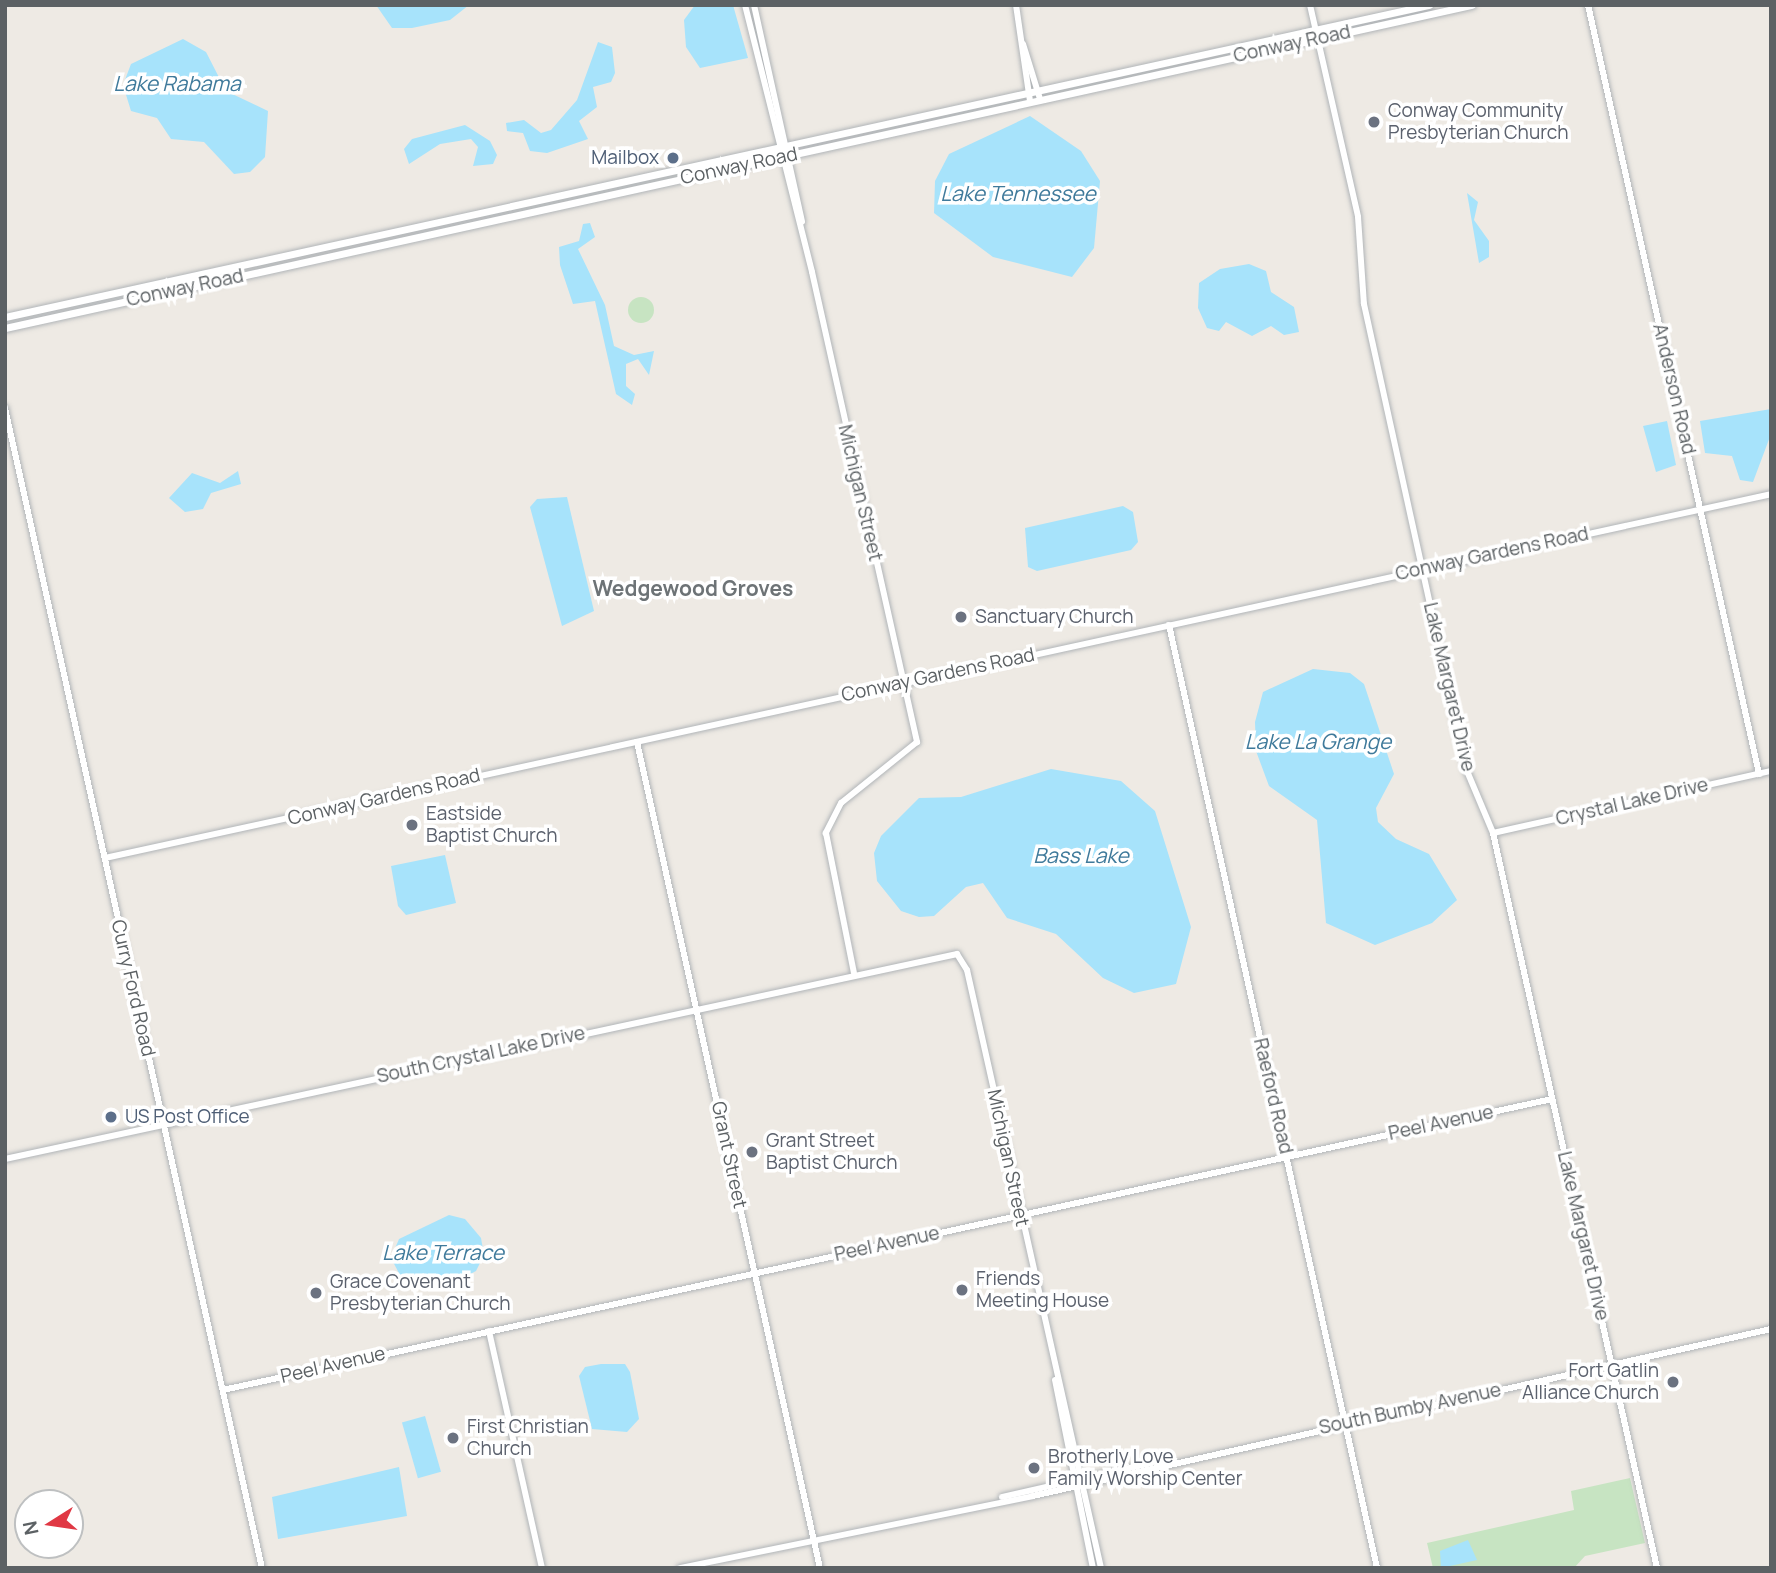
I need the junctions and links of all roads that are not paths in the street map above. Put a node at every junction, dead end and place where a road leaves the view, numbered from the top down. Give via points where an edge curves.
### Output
1 (744, 5) edge
2 (754, 5) edge
3 (1016, 5) edge
4 (1310, 5) edge
5 (1429, 5) edge
6 (1472, 5) edge
7 (1588, 5) edge
8 (1315, 30) junction
9 (1317, 39) junction
10 (1022, 42) junction
11 (1038, 90) junction
12 (1028, 92) junction
13 (1040, 99) junction
14 (1030, 101) junction
15 (965, 106) junction
16 (929, 124) junction
17 (784, 147) junction
18 (786, 155) junction
19 (537, 200) junction
20 (512, 215) junction
21 (287, 256) junction
22 (261, 271) junction
23 (187, 278) junction
24 (167, 282) junction
25 (170, 291) junction
26 (139, 297) junction
27 (5, 317) edge
28 (5, 328) edge
29 (5, 408) edge
30 (1771, 494) edge
31 (1700, 508) junction
32 (1422, 569) junction
33 (1169, 625) junction
34 (903, 681) junction
35 (637, 742) junction
36 (1771, 771) edge
37 (1759, 774) junction
38 (1493, 833) junction
39 (105, 858) junction
40 (957, 954) joint
41 (854, 973) junction
42 (697, 1007) junction
43 (1552, 1099) junction
44 (164, 1124) junction
45 (1286, 1157) junction
46 (5, 1159) edge
47 (1021, 1216) junction
48 (755, 1273) junction
49 (1771, 1329) edge
50 (489, 1331) junction
51 (1054, 1364) junction
52 (1611, 1364) junction
53 (223, 1390) junction
54 (1345, 1423) junction
55 (1172, 1461) junction
56 (1081, 1476) junction
57 (1073, 1478) junction
58 (1083, 1485) junction
59 (1075, 1486) junction
60 (990, 1501) junction
61 (814, 1539) junction
62 (262, 1568) edge
63 (542, 1568) edge
64 (680, 1568) edge
65 (820, 1568) edge
66 (1093, 1568) edge
67 (1101, 1568) edge
68 (1377, 1568) edge
69 (1657, 1568) edge

1 - 17 street, Michigan Street
2 - 17 street, Michigan Street
3 - 10 street
4 - 8 street, Lake Margaret Drive
5 - 8 main road, Conway Road
6 - 9 main road, Conway Road
7 - 31 street, Anderson Road
8 - 9 street, Lake Margaret Drive
8 - 11 main road, Conway Road
9 - 13 main road, Conway Road
9 - 32 street, Lake Margaret Drive via 1358,217 1364,304
10 - 11 street
10 - 12 street
11 - 12 main road, Conway Road
11 - 13 street
12 - 14 street
12 - 15 main road, Conway Road
13 - 14 main road, Conway Road
14 - 16 main road, Conway Road
15 - 16 main road
15 - 17 main road, Conway Road
16 - 18 main road, Conway Road
17 - 18 street, Michigan Street
17 - 19 main road, Conway Road
18 - 20 main road, Conway Road
18 - 34 street, Michigan Street
19 - 20 main road
19 - 21 main road, Conway Road
20 - 22 main road, Conway Road
21 - 22 main road
21 - 23 main road, Conway Road
22 - 25 main road, Conway Road
23 - 24 main road, Conway Road
23 - 25 main road
24 - 26 main road
24 - 27 main road, Conway Road
25 - 26 main road, Conway Road
26 - 28 main road, Conway Road
29 - 39 street, Curry Ford Road
30 - 31 street, Conway Gardens Road
31 - 32 street, Conway Gardens Road
31 - 37 street, Anderson Road
32 - 33 street, Conway Gardens Road
32 - 38 street, Lake Margaret Drive via 1467,771
33 - 34 street, Conway Gardens Road
33 - 45 street, Raeford Road
34 - 35 street, Conway Gardens Road
34 - 41 street, Michigan Street via 917,742 841,803 825,849
35 - 39 street, Conway Gardens Road
35 - 42 street, Grant Street
36 - 37 street, Crystal Lake Drive
37 - 38 street, Crystal Lake Drive
38 - 43 street, Lake Margaret Drive
39 - 44 street, Curry Ford Road
40 - 41 street, South Crystal Lake Drive
40 - 47 street, Michigan Street via 967,970
41 - 42 street, South Crystal Lake Drive
42 - 44 street, South Crystal Lake Drive
42 - 48 street, Grant Street
43 - 45 street, Peel Avenue
43 - 52 street, Lake Margaret Drive
44 - 46 street, South Crystal Lake Drive
44 - 53 street, Curry Ford Road
45 - 47 street, Peel Avenue
45 - 54 street, Raeford Road
47 - 48 street, Peel Avenue
47 - 51 street, Michigan Street
48 - 50 street, Peel Avenue
48 - 61 street, Grant Street
49 - 52 street, South Bumby Avenue
50 - 53 street, Peel Avenue
50 - 63 street
51 - 56 street, Michigan Street
51 - 57 street, Michigan Street
52 - 54 street, South Bumby Avenue
52 - 69 street, Lake Margaret Drive
53 - 62 street, Curry Ford Road
54 - 55 street, South Bumby Avenue
54 - 68 street, Raeford Road
55 - 56 street, South Bumby Avenue
55 - 58 street, South Bumby Avenue
56 - 57 street, South Bumby Avenue
56 - 58 street, Michigan Street
57 - 59 street, Michigan Street
57 - 60 street, South Bumby Avenue
58 - 59 street, South Bumby Avenue
58 - 67 street, Michigan Street
59 - 60 street, South Bumby Avenue
59 - 66 street, Michigan Street
60 - 61 street, South Bumby Avenue
61 - 64 street, South Bumby Avenue
61 - 65 street, Grant Street

